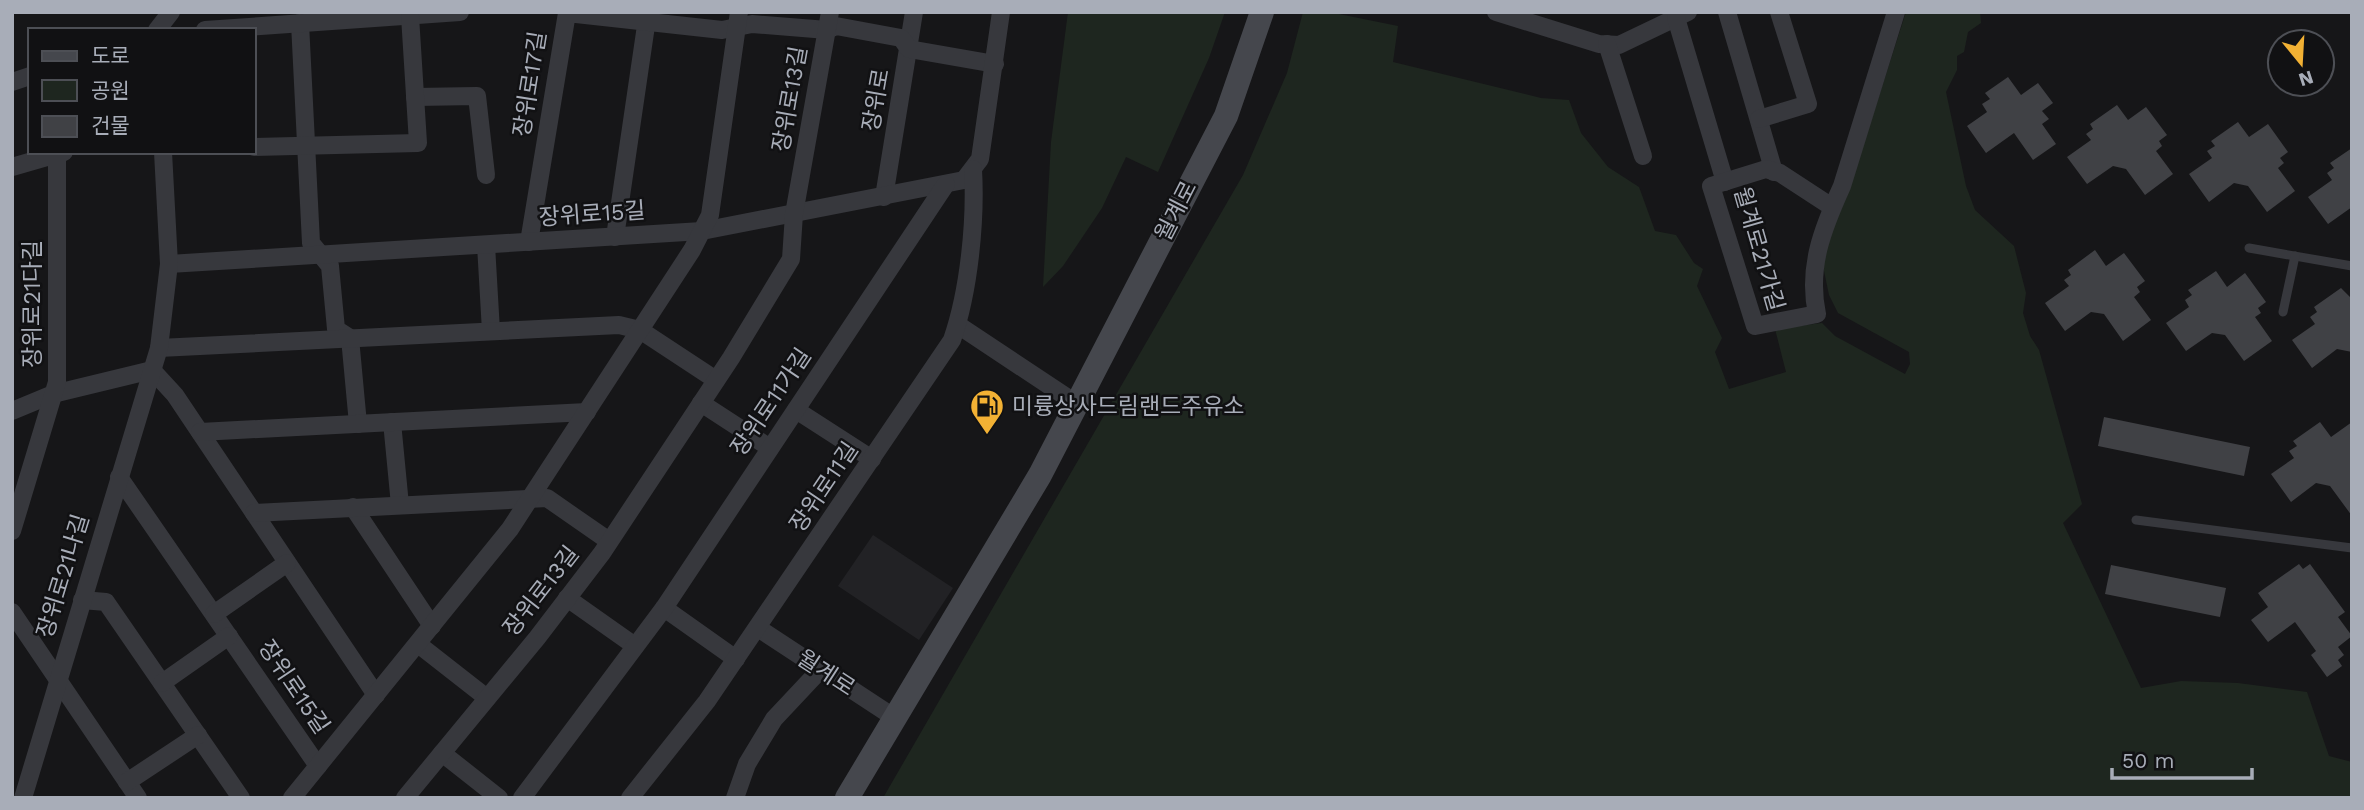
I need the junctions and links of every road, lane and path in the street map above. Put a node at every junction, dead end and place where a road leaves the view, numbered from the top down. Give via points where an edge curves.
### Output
1 (171, 12) edge
2 (460, 12) edge
3 (915, 12) edge
4 (1001, 12) edge
5 (1262, 12) edge
6 (1496, 12) edge
7 (1779, 12) edge
8 (1896, 12) edge
9 (1730, 13) edge
10 (389, 15) edge
11 (1682, 15) edge
12 (410, 16) junction
13 (647, 17) edge
14 (738, 20) edge
15 (829, 21) edge
16 (300, 23) junction
17 (159, 28) edge
18 (232, 28) edge
19 (1607, 44) junction
20 (909, 49) junction
21 (995, 64) junction
22 (415, 97) junction
23 (1759, 118) junction
24 (305, 144) junction
25 (256, 147) edge
26 (58, 154) edge
27 (61, 154) edge
28 (163, 154) edge
29 (1643, 156) dead end
30 (12, 167) edge
31 (973, 169) junction
32 (1774, 172) junction
33 (486, 175) dead end
34 (1725, 182) junction
35 (946, 184) junction
36 (884, 197) junction
37 (1832, 207) junction
38 (794, 214) junction
39 (702, 231) junction
40 (615, 237) junction
41 (529, 242) junction
42 (486, 245) junction
43 (2249, 248) dead end
44 (318, 255) junction
45 (2295, 256) junction
46 (169, 264) junction
47 (2352, 266) edge
48 (2283, 312) dead end
49 (958, 325) junction
50 (640, 330) junction
51 (491, 331) junction
52 (351, 338) junction
53 (159, 348) junction
54 (152, 370) junction
55 (716, 380) junction
56 (54, 394) junction
57 (701, 403) junction
58 (1077, 404) junction
59 (796, 410) junction
60 (12, 411) edge
61 (587, 412) junction
62 (392, 422) junction
63 (358, 424) junction
64 (200, 432) junction
65 (771, 448) junction
66 (872, 459) junction
67 (120, 477) junction
68 (531, 498) junction
69 (400, 505) junction
70 (353, 508) junction
71 (254, 513) junction
72 (2136, 520) dead end
73 (12, 531) edge
74 (609, 541) junction
75 (2352, 548) edge
76 (287, 563) junction
77 (567, 598) junction
78 (82, 600) junction
79 (664, 608) junction
80 (12, 612) edge
81 (214, 614) junction
82 (432, 626) junction
83 (758, 628) junction
84 (229, 636) junction
85 (418, 644) junction
86 (635, 646) junction
87 (736, 659) junction
88 (820, 670) junction
89 (57, 680) junction
90 (162, 683) junction
91 (376, 695) junction
92 (487, 698) junction
93 (895, 718) junction
94 (198, 735) junction
95 (442, 753) junction
96 (318, 766) junction
97 (127, 782) junction
98 (29, 793) edge
99 (299, 795) edge
100 (138, 798) edge
101 (241, 798) edge
102 (405, 798) edge
103 (499, 798) edge
104 (522, 798) edge
105 (630, 798) edge
106 (735, 798) edge
107 (847, 798) edge

1 - 17 street
2 - 12 street
3 - 20 street, 장위로
4 - 21 street, 장위로11길
5 - 58 main road, 월계로 via 1226,116
6 - 19 street
7 - 23 street via 1808,104
8 - 37 street, 월계로21가길
9 - 23 street
10 - 12 street
10 - 16 street
11 - 19 street via 1619,45
11 - 34 street
12 - 22 street
13 - 14 street via 722,30
13 - 40 street
13 - 41 street, 장위로17길 via 567,13
14 - 15 street via 752,24
14 - 39 street, 장위로15길 via 710,215
15 - 20 street, 장위로13길 via 901,38
15 - 38 street, 장위로13길
16 - 18 street
16 - 24 street
19 - 29 street
20 - 21 street
20 - 36 street, 장위로
21 - 31 street, 장위로11길 via 980,159
22 - 24 street via 418,143
22 - 33 street via 477,96
23 - 32 street
24 - 25 street
24 - 44 street via 311,243
26 - 30 street, 장위로21다길
27 - 56 street, 장위로21다길
28 - 46 street, 장위로21나길
31 - 35 street via 964,180
31 - 49 street, 장위로11길 via 975,200
32 - 34 street, 월계로21가길 via 1766,169
32 - 37 street, 월계로21가길
34 - 37 street, 월계로21가길 via 1712,186 1755,326 1817,314 1813,271
35 - 36 street
35 - 59 street, 장위로11가길
36 - 38 street
38 - 39 street
38 - 55 street, 장위로13길 via 791,259
39 - 40 street, 장위로15길
39 - 50 street, 장위로15길
40 - 41 street, 장위로15길
41 - 42 street, 장위로15길
42 - 44 street, 장위로15길
42 - 51 street
43 - 45 lane
44 - 46 street, 장위로15길
44 - 52 street via 330,267 336,329
45 - 47 lane
45 - 48 lane
46 - 53 street, 장위로21나길
49 - 58 street
49 - 66 street, 장위로11길
50 - 51 street via 619,325
50 - 55 street
50 - 61 street, 장위로15길
51 - 52 street
52 - 53 street
52 - 63 street
53 - 54 street, 장위로21나길
54 - 56 street
54 - 64 street
54 - 67 street, 장위로21나길
55 - 57 street, 장위로13길
56 - 60 street
56 - 73 street, 장위로21다길
57 - 65 street
57 - 74 street, 장위로13길
58 - 93 main road, 월계로 via 1040,475
59 - 65 street, 장위로11가길
59 - 66 street
61 - 62 street
61 - 68 street, 장위로15길
62 - 63 street
62 - 69 street
63 - 64 street
64 - 71 street
65 - 79 street, 장위로11가길
66 - 83 street, 장위로11길
67 - 78 street, 장위로21나길
67 - 81 street, 장위로15길
68 - 69 street
68 - 74 street via 547,498
68 - 82 street, 장위로15길
69 - 70 street
70 - 71 street
70 - 82 street
71 - 76 street
72 - 75 lane
74 - 77 street, 장위로13길
76 - 81 street
76 - 91 street
77 - 86 street
77 - 92 street, 장위로13길
78 - 89 street, 장위로21나길
78 - 90 street via 106,602
79 - 86 street, 장위로11가길
79 - 87 street
80 - 89 street
81 - 84 street, 장위로15길
82 - 85 street, 장위로15길
83 - 87 street, 장위로11길
83 - 88 street, 월계로
84 - 90 street, 장위로15길
84 - 96 street, 장위로15길
85 - 91 street, 장위로15길
85 - 92 street
86 - 104 street, 장위로11가길
87 - 105 street, 장위로11길
88 - 93 street, 월계로
88 - 106 street via 774,719 747,764
89 - 97 street
89 - 98 street, 장위로21나길
90 - 94 street
91 - 96 street, 장위로15길
92 - 95 street, 장위로13길
93 - 107 main road, 월계로
94 - 97 street
94 - 101 street
95 - 102 street, 장위로13길
95 - 103 street
96 - 99 street, 장위로15길
97 - 100 street

